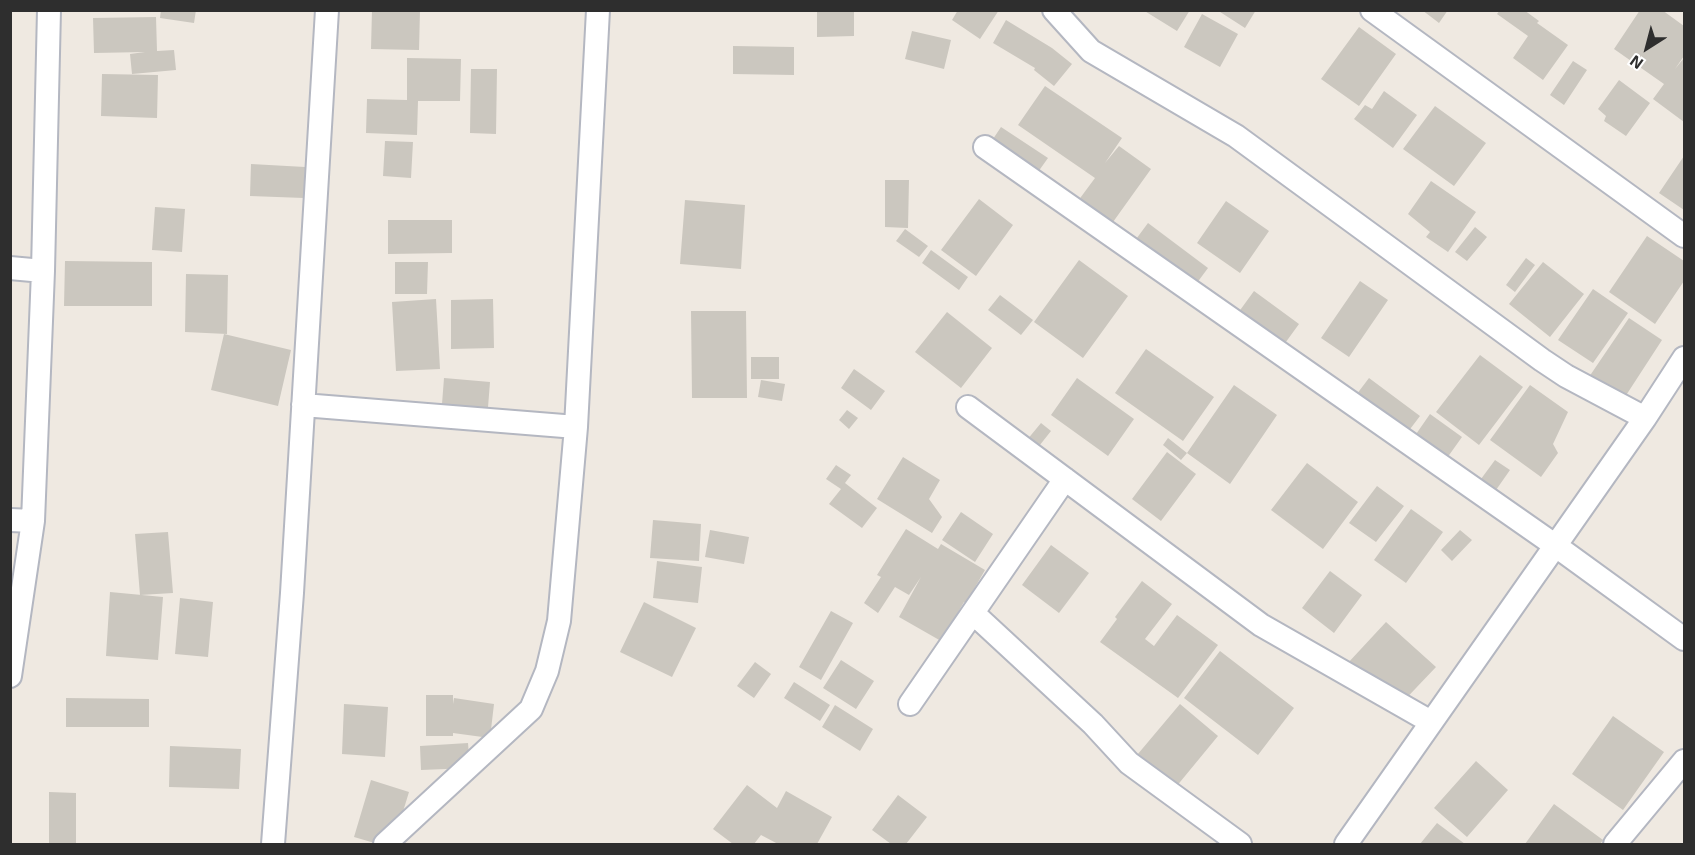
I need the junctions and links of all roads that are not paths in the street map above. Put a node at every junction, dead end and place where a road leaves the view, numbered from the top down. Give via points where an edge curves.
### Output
1 (49, 10) edge
2 (327, 10) edge
3 (598, 10) edge
4 (1054, 10) edge
5 (1372, 10) edge
6 (985, 147) dead end
7 (1684, 236) edge
8 (10, 268) edge
9 (44, 271) junction
10 (1684, 358) edge
11 (303, 405) junction
12 (968, 407) dead end
13 (1646, 418) junction
14 (576, 427) junction
15 (1065, 479) junction
16 (22, 521) edge
17 (1556, 546) junction
18 (973, 613) junction
19 (1684, 639) edge
20 (10, 676) edge
21 (910, 704) dead end
22 (1431, 722) junction
23 (1684, 761) edge
24 (1619, 843) edge
25 (273, 844) edge
26 (385, 844) edge
27 (1240, 844) edge
28 (1346, 844) edge

1 - 9 street
2 - 11 street
3 - 14 street
4 - 13 street via 1091,51 1236,136 1566,376
5 - 7 street
6 - 17 street
8 - 9 street
9 - 16 street
10 - 13 street
11 - 14 street
11 - 25 street
12 - 15 street
13 - 17 street
14 - 26 street via 559,621 547,671 531,709
15 - 18 street
15 - 22 street via 1262,625
16 - 20 street
17 - 19 street
17 - 22 street
18 - 21 street
18 - 27 street via 1093,724 1129,763
22 - 28 street
23 - 24 street

